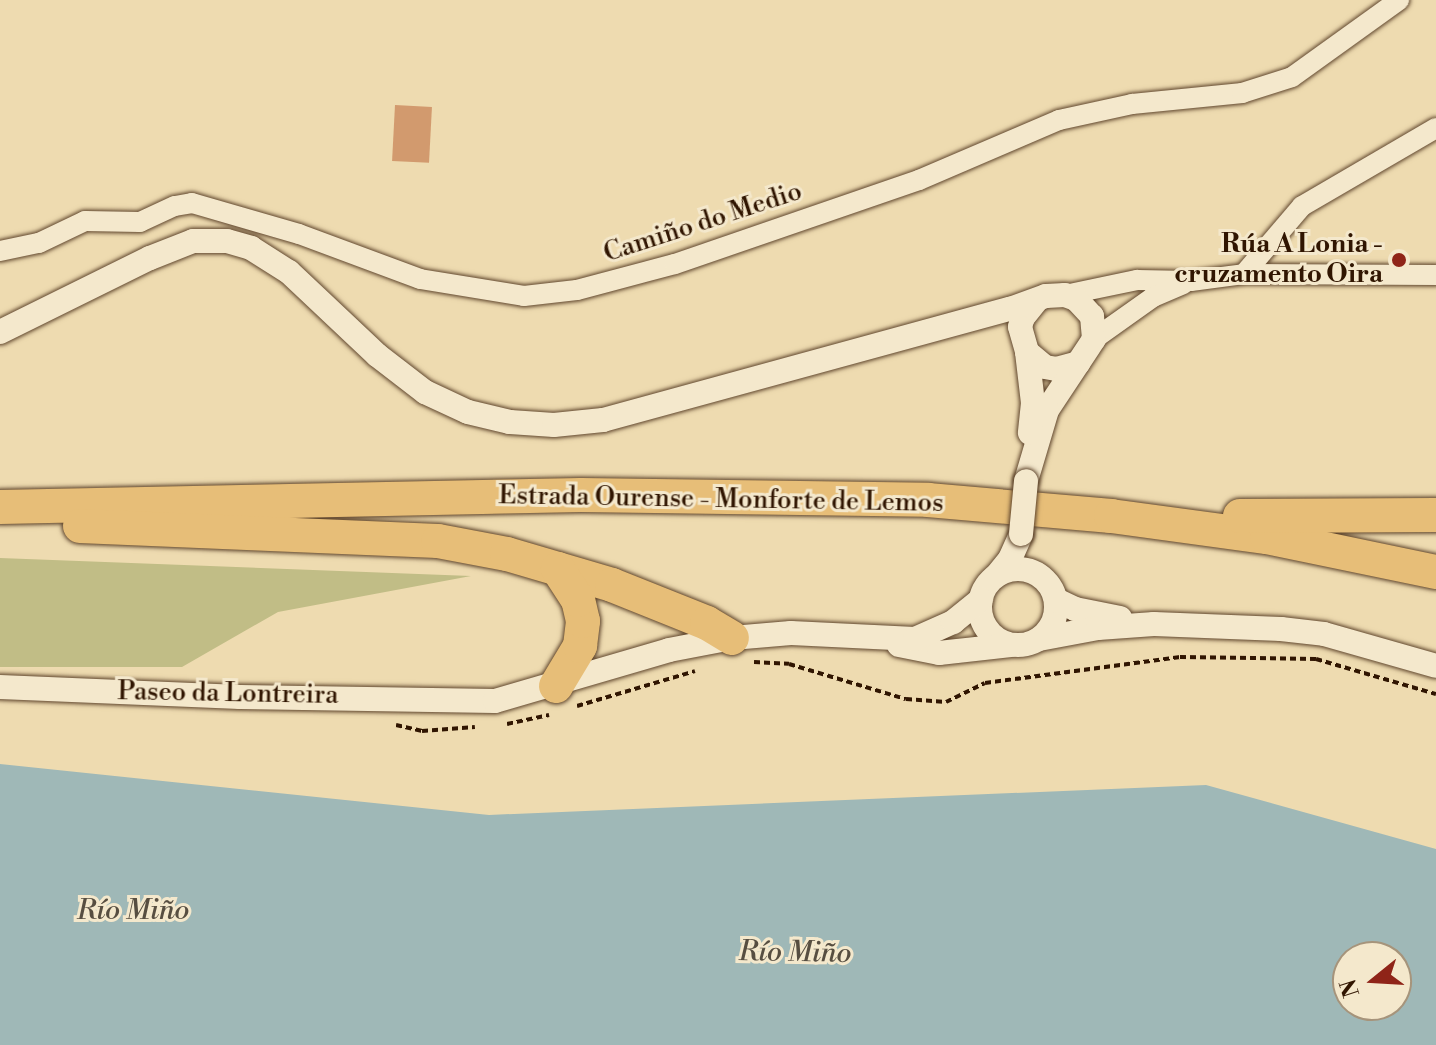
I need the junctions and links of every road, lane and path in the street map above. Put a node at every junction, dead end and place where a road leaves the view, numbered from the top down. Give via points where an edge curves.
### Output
1 (1399, 0) edge
2 (1436, 128) edge
3 (239, 215) junction
4 (227, 241) junction
5 (0, 251) edge
6 (1244, 274) junction
7 (1436, 275) edge
8 (1191, 281) junction
9 (1065, 295) junction
10 (1037, 300) junction
11 (948, 326) junction
12 (0, 332) edge
13 (1094, 339) junction
14 (1024, 345) junction
15 (1078, 363) junction
16 (1026, 481) junction
17 (0, 507) edge
18 (1436, 515) edge
19 (1111, 516) junction
20 (0, 521) edge
21 (1021, 534) junction
22 (558, 569) junction
23 (1436, 572) edge
24 (997, 575) junction
25 (1040, 575) junction
26 (981, 599) junction
27 (1056, 600) junction
28 (1154, 624) junction
29 (1039, 639) junction
30 (877, 640) junction
31 (1011, 645) junction
32 (738, 650) junction
33 (1436, 666) edge
34 (704, 668) dead end
35 (556, 686) junction
36 (0, 687) edge
37 (1436, 694) edge
38 (382, 722) dead end
39 (492, 725) dead end
40 (478, 727) dead end

1 - 3 street, Camiño do Medio via 1292,77 1242,93 1132,104 1059,120 919,180 675,264 577,290 524,296 420,279
2 - 6 street via 1302,206
3 - 4 street
3 - 5 street, Camiño do Medio via 192,203 140,222 85,221 39,243
4 - 11 street via 251,248 289,272 377,355 425,392 468,412 510,422 603,420
4 - 12 street via 193,241
6 - 7 street
6 - 8 street
8 - 9 street via 1137,280
8 - 13 street via 1153,297
9 - 10 street
9 - 13 street via 1092,316
10 - 11 street
10 - 14 street via 1023,317
11 - 14 street via 987,328
13 - 15 street
14 - 15 street via 1045,367
14 - 16 street via 1033,403
15 - 16 street via 1047,410
16 - 21 street, bridge
17 - 19 highway, Estrada Ourense - Monforte de Lemos via 581,495 928,500
18 - 19 highway
19 - 23 highway, Estrada Ourense - Monforte de Lemos via 1267,537
20 - 22 highway via 438,541
21 - 24 street
21 - 25 street
22 - 32 highway via 707,623
22 - 35 highway via 578,600 583,621 580,646
24 - 25 street via 1018,569
24 - 26 street
25 - 27 street
26 - 30 street via 937,631 915,639
26 - 31 street via 980,611 990,633
27 - 28 street via 1075,609
27 - 29 street via 1054,622
28 - 29 street
28 - 33 street via 1324,634
29 - 31 street
30 - 31 street via 939,653
30 - 32 street via 791,633
32 - 35 street via 669,650
32 - 37 path via 906,699 946,702 985,683 1180,657 1316,659
34 - 39 path via 520,723
35 - 36 street via 495,701
38 - 40 path via 422,731

